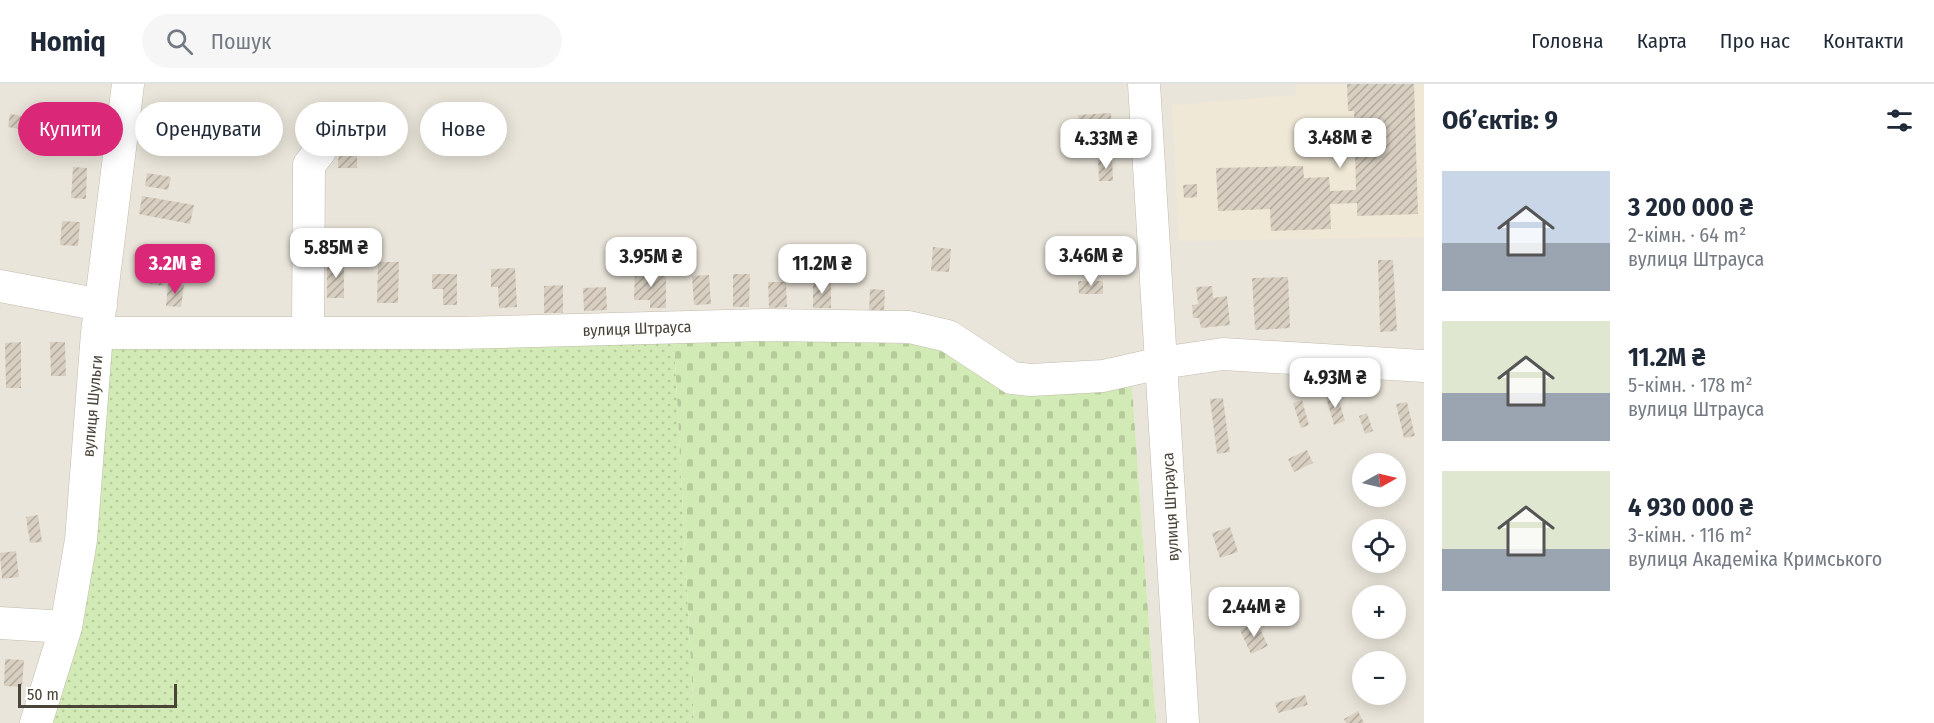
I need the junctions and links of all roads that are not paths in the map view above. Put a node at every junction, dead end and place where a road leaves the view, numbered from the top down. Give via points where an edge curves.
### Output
1 (128, 84) edge
2 (1144, 84) edge
3 (316, 156) edge
4 (0, 286) edge
5 (99, 319) junction
6 (308, 333) junction
7 (1161, 363) junction
8 (1424, 366) edge
9 (0, 623) edge
10 (66, 627) junction
11 (36, 723) edge
12 (1183, 723) edge

1 - 5 street, вулиця Шульги
2 - 7 street, вулиця Штрауса
3 - 6 street via 309,165
4 - 5 street, вулиця Штрауса
5 - 6 street, вулиця Штрауса
5 - 10 street, вулиця Шульги via 81,540
6 - 7 street, вулиця Штрауса via 767,324 909,327 948,336 1012,378 1103,376
7 - 8 street via 1223,354
7 - 12 street, вулиця Штрауса
9 - 10 street
10 - 11 street, вулиця Шульги

